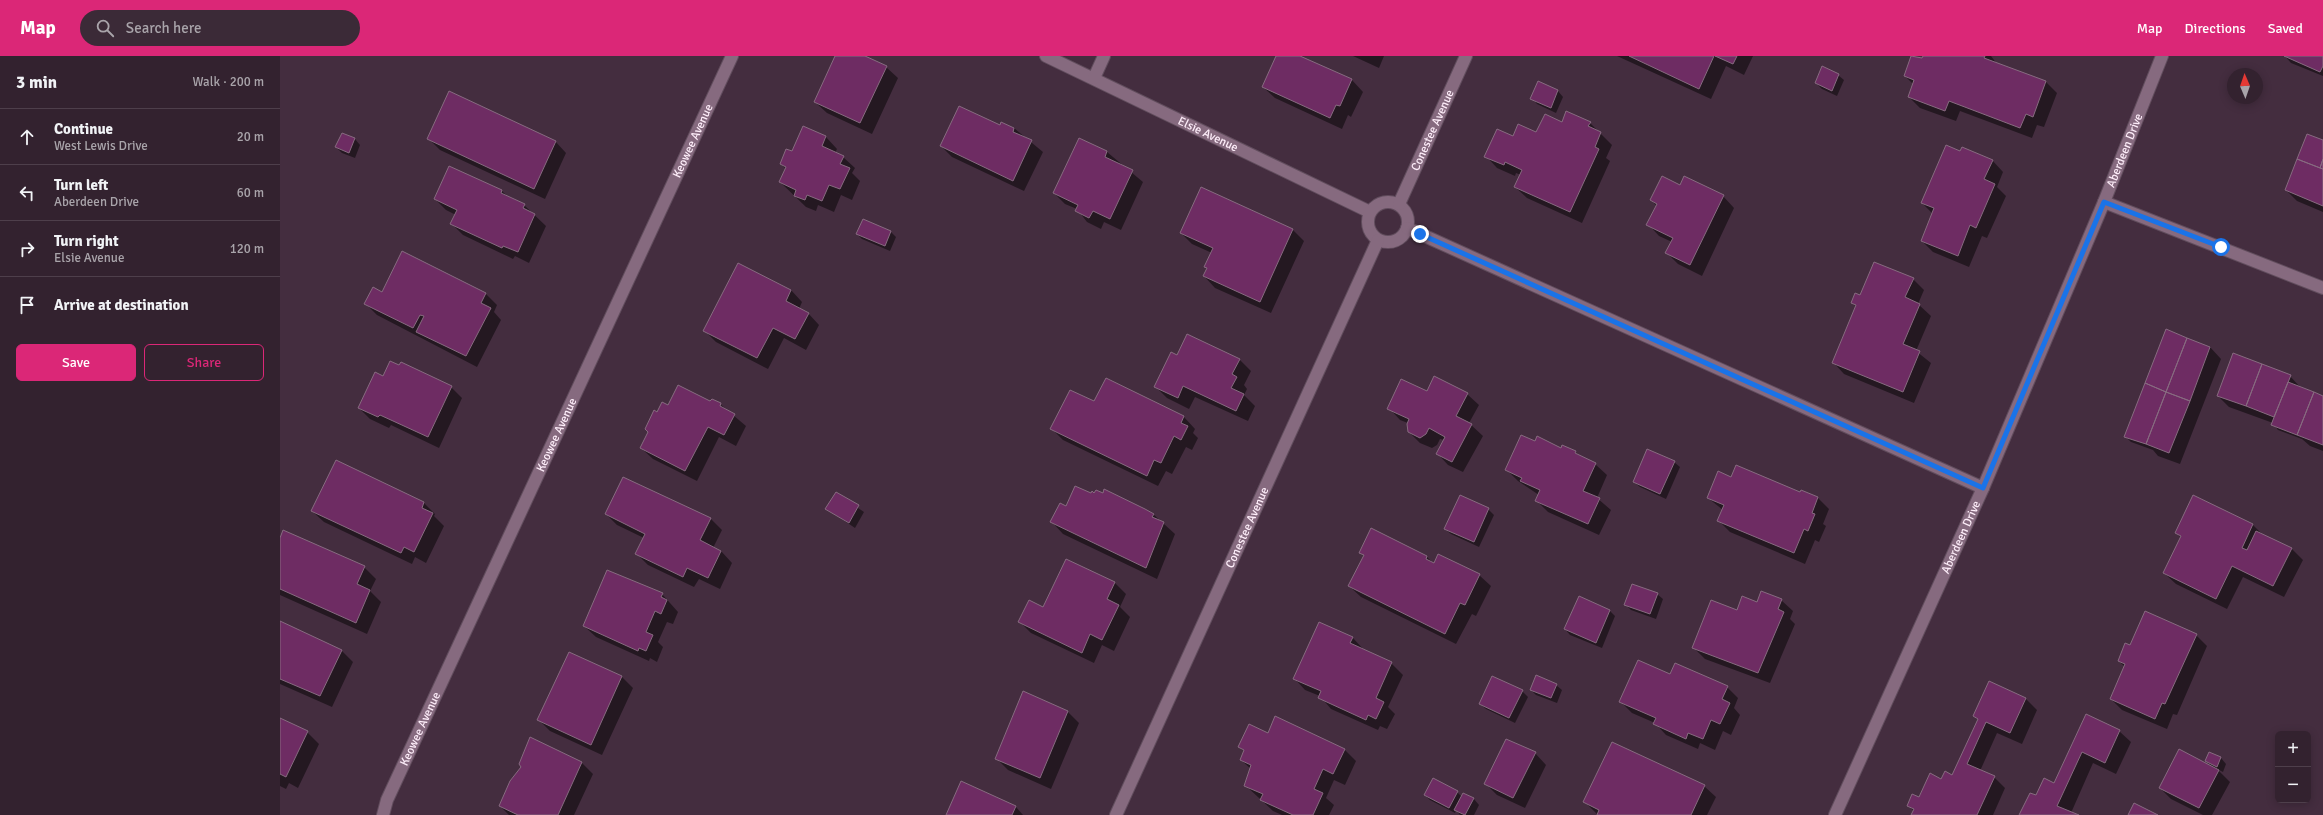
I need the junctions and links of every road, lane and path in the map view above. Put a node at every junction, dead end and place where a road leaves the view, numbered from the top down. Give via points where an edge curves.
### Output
1 (732, 56) edge
2 (1046, 56) edge
3 (1104, 56) edge
4 (1466, 56) edge
5 (2162, 56) edge
6 (1094, 78) junction
7 (2104, 202) junction
8 (1399, 204) junction
9 (1370, 212) junction
10 (1407, 228) junction
11 (1378, 240) junction
12 (2323, 288) edge
13 (1983, 488) junction
14 (383, 815) edge
15 (1116, 815) edge
16 (1835, 815) edge

1 - 14 street, Keowee Avenue via 390,793
2 - 6 street, Elsie Avenue
3 - 6 street
4 - 8 street, Conestee Avenue
5 - 7 street, Aberdeen Drive
6 - 9 street, Elsie Avenue
7 - 12 street
7 - 13 street, Aberdeen Drive
8 - 9 street via 1384,202 1376,205
8 - 10 street via 1406,212
9 - 11 street via 1368,228
10 - 11 street via 1392,242
10 - 13 street
11 - 15 street, Conestee Avenue
13 - 16 street, Aberdeen Drive

